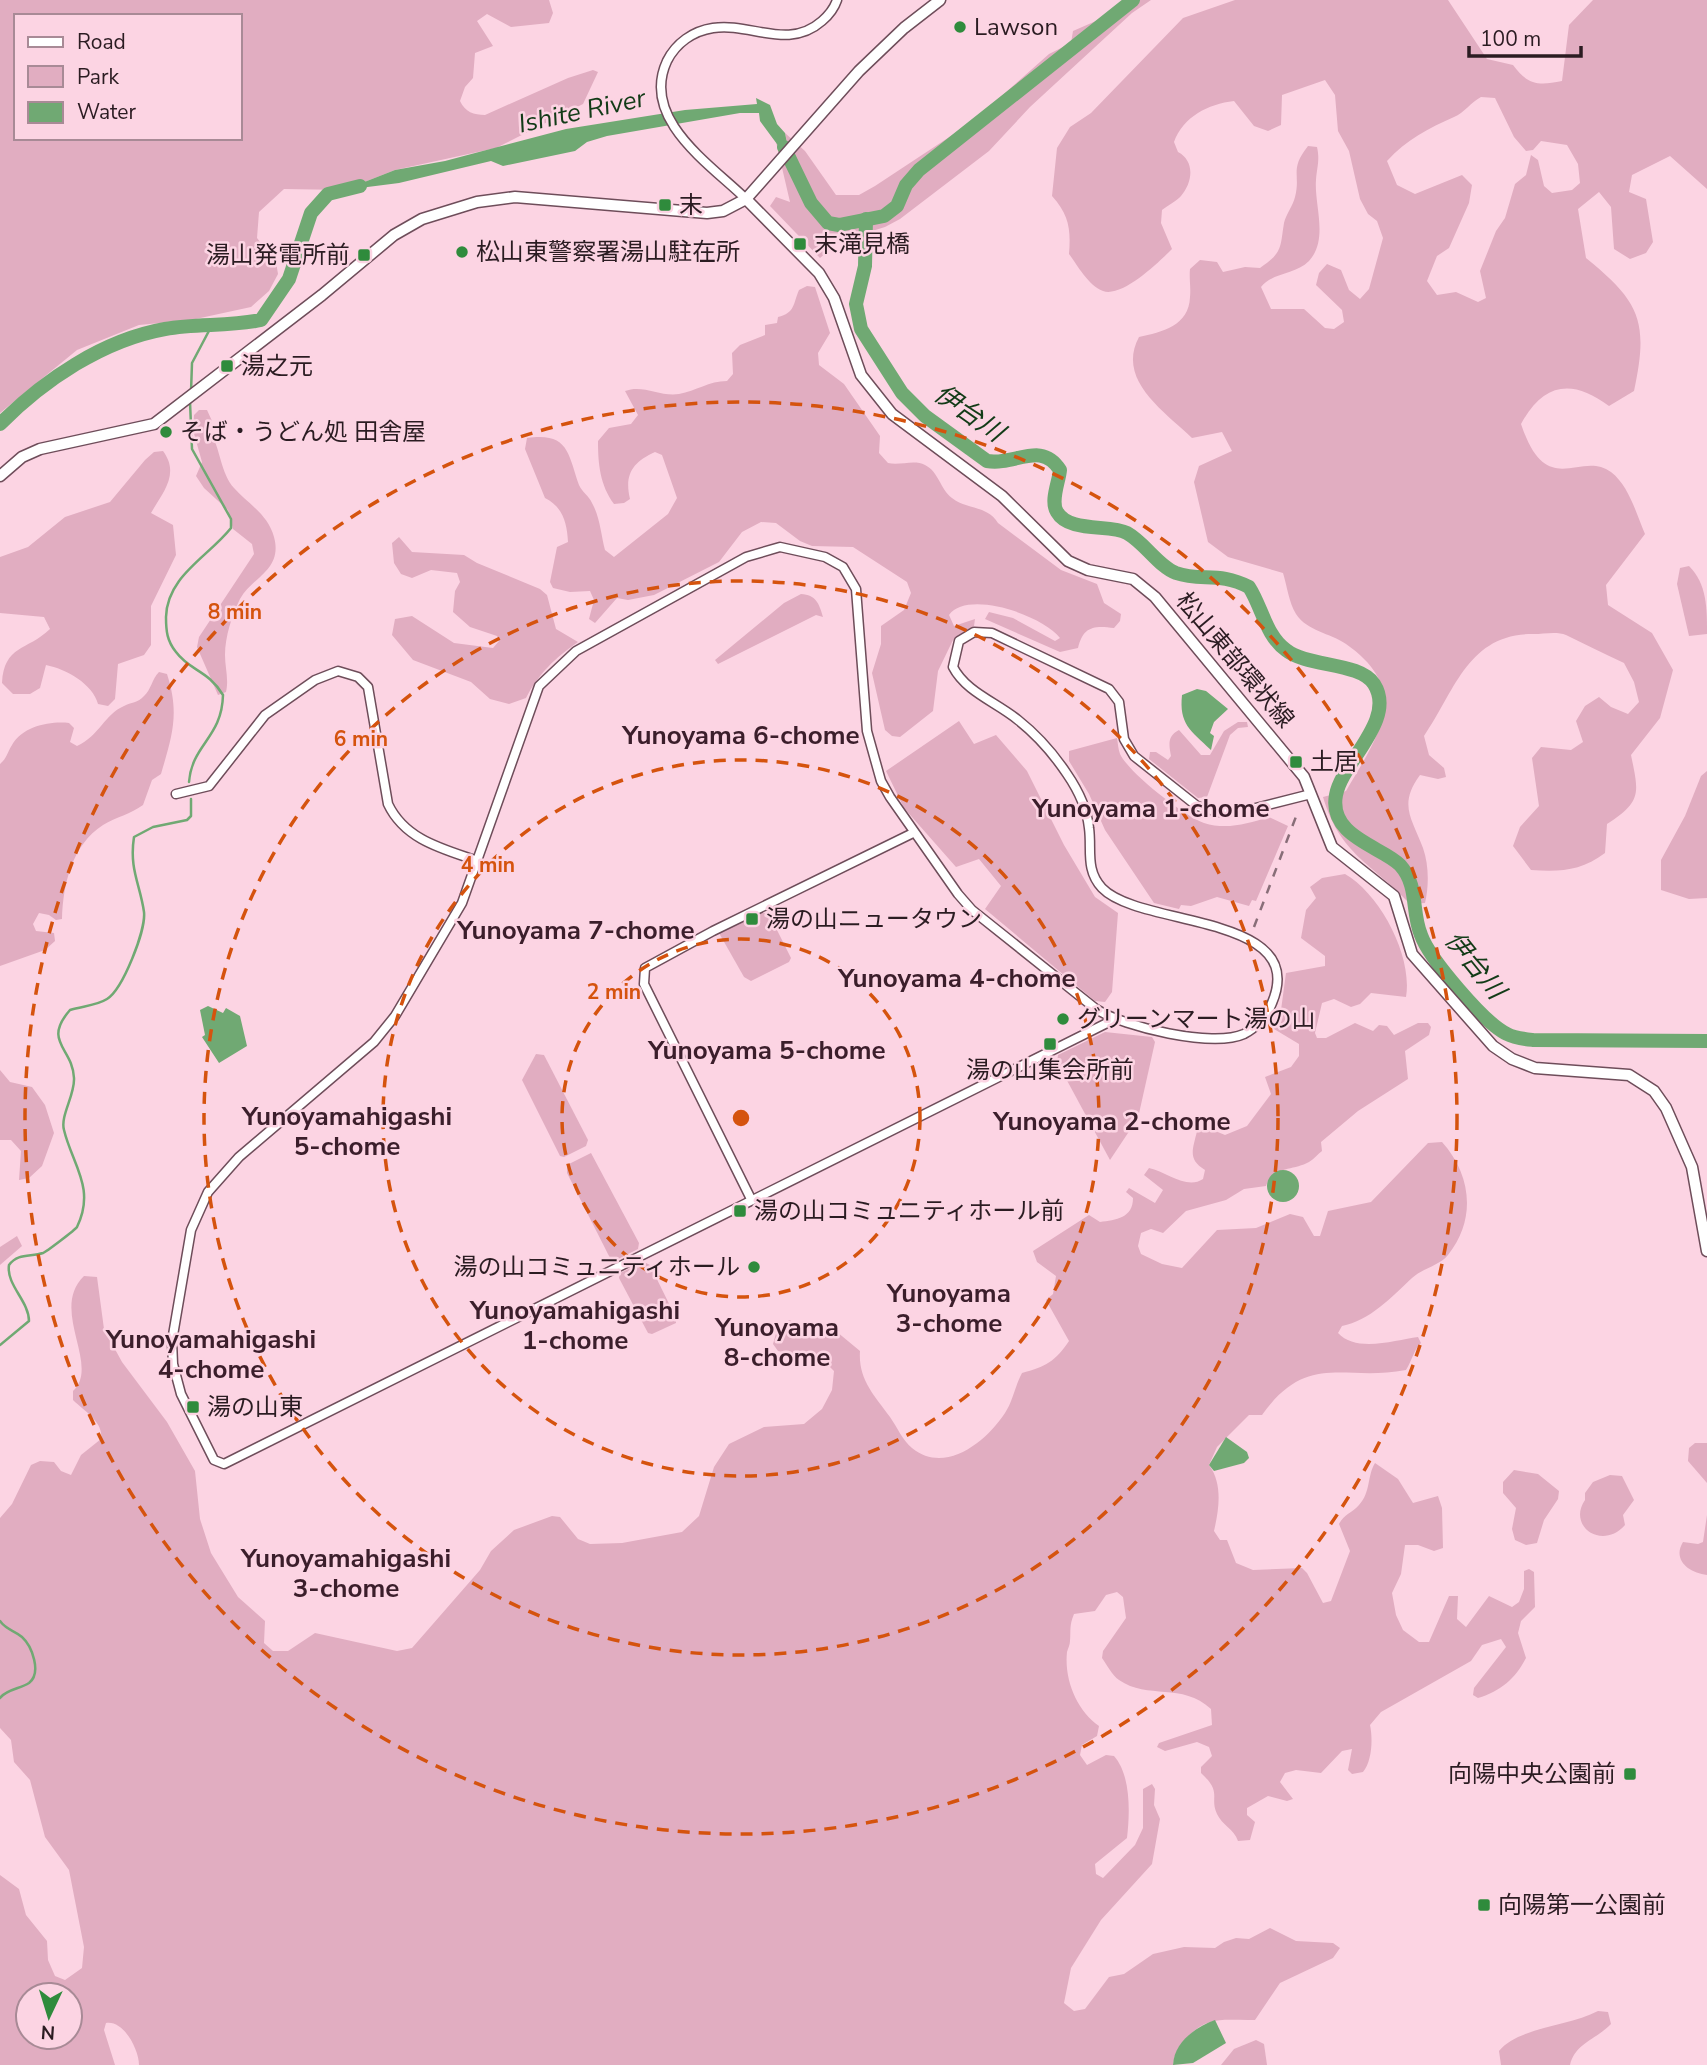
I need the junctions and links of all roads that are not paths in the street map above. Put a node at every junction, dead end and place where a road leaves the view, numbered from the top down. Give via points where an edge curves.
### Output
1 (837, 0) edge
2 (940, 0) edge
3 (746, 199) junction
4 (0, 476) edge
5 (176, 794) dead end
6 (1311, 794) junction
7 (913, 833) junction
8 (478, 861) junction
9 (1113, 1020) junction
10 (751, 1199) junction
11 (1707, 1251) edge

1 - 3 street via 818,25 793,35 724,27 695,33 676,47 661,79 666,116
2 - 3 main road via 859,71
3 - 4 main road via 723,211 707,213 501,198 422,219 394,235 154,424 40,449
3 - 6 main road, 松山東部環状線 via 819,273 834,298 862,375 879,401 926,442 1002,496 1068,561 1133,579 1148,590 1293,763
5 - 8 street via 209,786 257,723 275,708 328,673 349,672 368,687 388,804 395,819 417,838
6 - 9 street via 1244,811 1218,812 1197,806 1134,756 1124,739 1119,702 1103,684 992,633 974,632 959,641 953,658 957,674 1039,738 1069,777 1087,816 1091,868 1102,888 1129,904 1245,935 1263,948 1275,968 1272,1005 1242,1035 1205,1037
6 - 11 main road, 松山東部環状線 via 1332,846 1394,896 1412,954 1493,1046 1535,1068 1629,1075 1654,1091 1667,1108 1692,1167
7 - 8 street via 881,780 867,731 856,589 834,561 780,547 746,557 576,651 549,674 531,704
7 - 9 street via 972,910
7 - 10 street via 645,968 644,984
8 - 10 street via 454,920 386,1028 363,1053 239,1157 208,1192 197,1213 182,1274 173,1364 181,1394 214,1460 224,1464
9 - 10 street

